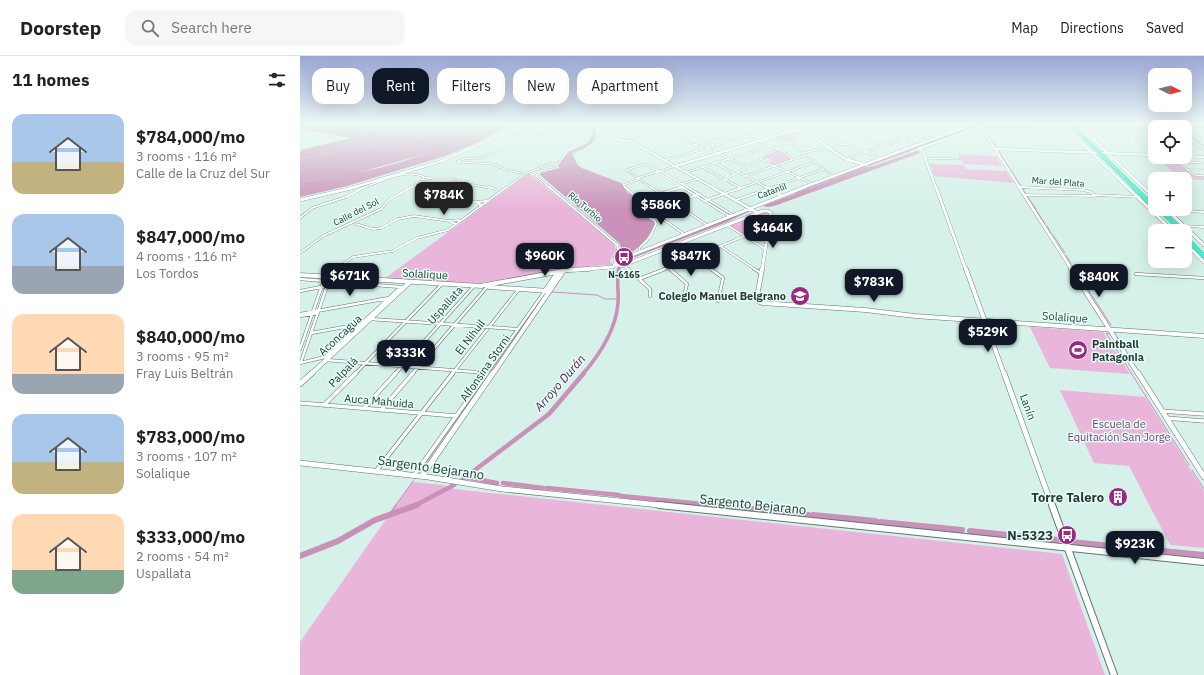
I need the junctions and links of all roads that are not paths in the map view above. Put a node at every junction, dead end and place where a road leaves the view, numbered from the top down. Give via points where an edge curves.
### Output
1 (463, 152) edge
2 (498, 152) edge
3 (565, 152) edge
4 (650, 152) edge
5 (696, 152) edge
6 (722, 152) edge
7 (750, 152) edge
8 (774, 152) edge
9 (783, 152) edge
10 (809, 152) edge
11 (836, 152) edge
12 (866, 152) joint
13 (902, 152) edge
14 (904, 152) edge
15 (921, 152) edge
16 (997, 152) edge
17 (1065, 152) edge
18 (718, 153) junction
19 (803, 153) joint
20 (1092, 153) junction
21 (1100, 153) junction
22 (1107, 153) junction
23 (1148, 155) edge
24 (806, 156) junction
25 (1192, 156) edge
26 (1204, 157) edge
27 (479, 158) junction
28 (730, 158) junction
29 (925, 158) junction
30 (760, 159) junction
31 (846, 159) junction
32 (882, 159) junction
33 (959, 159) dead end
34 (666, 160) junction
35 (793, 160) junction
36 (814, 162) junction
37 (478, 163) junction
38 (715, 163) junction
39 (1192, 163) edge
40 (1204, 163) edge
41 (548, 164) junction
42 (556, 164) junction
43 (1180, 164) edge
44 (865, 165) junction
45 (676, 166) junction
46 (774, 166) junction
47 (702, 167) junction
48 (747, 167) junction
49 (858, 168) junction
50 (824, 169) junction
51 (1186, 169) junction
52 (1204, 169) edge
53 (544, 170) junction
54 (658, 171) junction
55 (521, 172) junction
56 (528, 172) junction
57 (686, 172) junction
58 (786, 172) junction
59 (736, 173) junction
60 (423, 176) junction
61 (744, 176) junction
62 (1204, 176) edge
63 (521, 177) junction
64 (834, 177) junction
65 (432, 178) junction
66 (638, 178) junction
67 (799, 178) junction
68 (698, 179) junction
69 (725, 179) junction
70 (422, 180) junction
71 (756, 182) junction
72 (682, 184) junction
73 (813, 184) junction
74 (416, 185) junction
75 (678, 185) junction
76 (686, 186) junction
77 (682, 187) junction
78 (712, 187) junction
79 (1019, 187) junction
80 (420, 188) junction
81 (506, 188) junction
82 (741, 188) junction
83 (768, 188) junction
84 (410, 189) junction
85 (495, 189) junction
86 (1148, 191) edge
87 (497, 194) junction
88 (661, 194) junction
89 (700, 194) junction
90 (724, 194) junction
91 (1024, 195) junction
92 (1095, 195) junction
93 (696, 196) junction
94 (782, 196) junction
95 (1138, 197) junction
96 (646, 198) junction
97 (708, 199) junction
98 (300, 200) edge
99 (489, 200) junction
100 (640, 200) junction
101 (736, 200) junction
102 (1148, 200) edge
103 (704, 201) junction
104 (476, 202) junction
105 (674, 203) junction
106 (480, 207) junction
107 (657, 208) junction
108 (749, 208) junction
109 (1192, 211) edge
110 (1204, 212) edge
111 (758, 213) junction
112 (733, 215) junction
113 (729, 216) junction
114 (1164, 216) edge
115 (1165, 216) edge
116 (1168, 216) edge
117 (1173, 216) edge
118 (300, 218) edge
119 (462, 219) junction
120 (662, 219) junction
121 (354, 221) junction
122 (449, 221) junction
123 (655, 221) junction
124 (1171, 221) junction
125 (356, 224) junction
126 (455, 224) junction
127 (1166, 224) edge
128 (1172, 224) edge
129 (1174, 224) edge
130 (1182, 224) edge
131 (707, 225) junction
132 (727, 225) junction
133 (346, 226) junction
134 (769, 226) junction
135 (1192, 226) edge
136 (1204, 227) edge
137 (1192, 233) edge
138 (684, 234) junction
139 (744, 236) junction
140 (1192, 241) edge
141 (678, 244) junction
142 (1192, 244) edge
143 (1204, 244) edge
144 (720, 246) junction
145 (765, 249) junction
146 (1192, 250) edge
147 (640, 252) junction
148 (1204, 252) edge
149 (300, 253) edge
150 (694, 256) junction
151 (1204, 256) edge
152 (1204, 262) edge
153 (615, 264) junction
154 (624, 266) junction
155 (668, 267) junction
156 (564, 270) junction
157 (330, 272) dead end
158 (558, 272) junction
159 (761, 273) junction
160 (1136, 274) dead end
161 (300, 275) edge
162 (1204, 278) edge
163 (300, 279) edge
164 (639, 279) junction
165 (324, 280) junction
166 (348, 282) junction
167 (410, 282) junction
168 (442, 284) junction
169 (327, 286) junction
170 (474, 286) junction
171 (480, 286) junction
172 (322, 287) junction
173 (487, 287) junction
174 (519, 289) junction
175 (300, 291) edge
176 (547, 291) junction
177 (650, 296) dead end
178 (389, 298) junction
179 (684, 299) dead end
180 (718, 301) dead end
181 (319, 312) junction
182 (313, 313) junction
183 (300, 315) edge
184 (370, 318) junction
185 (406, 321) junction
186 (985, 321) junction
187 (361, 324) junction
188 (440, 324) junction
189 (454, 325) junction
190 (489, 327) junction
191 (517, 329) junction
192 (1110, 329) junction
193 (311, 333) junction
194 (1204, 336) edge
195 (300, 349) edge
196 (302, 357) edge
197 (326, 360) junction
198 (301, 363) edge
199 (365, 363) junction
200 (402, 366) junction
201 (418, 367) junction
202 (456, 370) junction
203 (487, 372) junction
204 (300, 384) edge
205 (300, 403) edge
206 (324, 405) junction
207 (364, 408) junction
208 (381, 410) junction
209 (1162, 411) junction
210 (422, 413) junction
211 (1204, 414) edge
212 (456, 416) junction
213 (1166, 418) junction
214 (1204, 421) edge
215 (300, 464) edge
216 (376, 471) junction
217 (414, 475) junction
218 (422, 476) junction
219 (1204, 477) edge
220 (1068, 549) junction
221 (1204, 562) edge
222 (1114, 675) edge

1 - 98 street via 439,162 364,185
2 - 27 street
3 - 42 street via 562,160
4 - 34 street
5 - 34 street
6 - 18 street
7 - 28 street
8 - 30 street
9 - 35 street
10 - 19 street
11 - 31 street
12 - 31 street
12 - 32 street
13 - 32 street
14 - 44 street via 872,165
15 - 29 street, Lanín
16 - 79 street
17 - 20 street
18 - 28 street
18 - 45 street
19 - 24 street
20 - 21 street
20 - 95 street
21 - 22 street
21 - 102 highway
22 - 23 street
22 - 86 street
24 - 35 street
24 - 36 street
25 - 26 street
27 - 37 street via 474,160
27 - 37 street via 457,162
28 - 38 street
28 - 48 street
29 - 33 street
29 - 186 street, Lanín
30 - 46 street
30 - 48 street
31 - 44 street
31 - 49 street
32 - 44 street
34 - 45 street
35 - 46 street
36 - 50 street
36 - 58 street
37 - 55 street via 495,164 506,170
38 - 47 street
38 - 59 street
39 - 40 street
41 - 42 street
41 - 53 street via 551,164
41 - 56 street
42 - 53 street via 552,169
43 - 51 street
44 - 49 street, Catanlil
45 - 54 street
45 - 57 street
46 - 58 street
46 - 61 street
47 - 57 street
47 - 69 street
48 - 59 street
49 - 64 street, Catanlil
50 - 64 street
50 - 67 street
51 - 52 street
51 - 62 street via 1195,175
53 - 153 street, Río Turbio via 536,175 542,182 617,245
54 - 66 street
54 - 66 street via 645,164 626,170
54 - 72 street
54 - 75 street
55 - 56 street
55 - 63 street
56 - 63 street
57 - 68 street
58 - 67 street
58 - 71 street
59 - 61 street
59 - 69 street
60 - 65 street, Calle del Sol
60 - 70 street
60 - 118 street, Calle del Sol via 406,174 362,188 346,197 315,207
61 - 71 street
63 - 81 street
64 - 73 street, Catanlil
65 - 70 street
65 - 85 street via 452,178 462,183
66 - 88 street
66 - 100 street via 624,184
67 - 73 street
67 - 83 street
68 - 72 street
68 - 78 street
69 - 78 street
69 - 82 street
70 - 74 street, Calle del Sol
71 - 82 street
71 - 83 street
72 - 75 street
72 - 76 street
73 - 94 street, Catanlil
74 - 80 street
74 - 84 street, Calle del Sol
75 - 77 street
76 - 77 street
76 - 89 street
77 - 88 street
77 - 93 street
78 - 90 street
79 - 91 street
79 - 92 street, Mar del Plata via 1083,190
80 - 84 street
80 - 104 street via 430,194 445,196 452,200
81 - 85 street
81 - 87 street
82 - 90 street
83 - 94 street
83 - 101 street
84 - 121 street, Calle del Sol via 392,198 381,209
85 - 87 street
87 - 99 street
88 - 96 street
88 - 105 street
89 - 93 street
89 - 97 street
90 - 97 street
90 - 101 street
91 - 92 street, Mar del Plata
91 - 192 street
92 - 95 street, Mar del Plata
93 - 103 street
93 - 105 street
94 - 108 street, Catanlil
95 - 127 street
96 - 100 street
96 - 107 street
97 - 103 street
97 - 112 street
99 - 104 street
99 - 106 street
100 - 123 street via 643,214
101 - 108 street
103 - 113 street
104 - 106 street
105 - 107 street
105 - 131 street
106 - 119 street
107 - 120 street via 652,211
108 - 111 street
108 - 112 street, Catanlil
109 - 110 street
111 - 132 street
111 - 134 street via 771,213
112 - 113 street, Catanlil
113 - 131 street, Catanlil
114 - 128 highway
115 - 124 highway
116 - 124 highway
117 - 130 street
119 - 122 street
119 - 126 street
120 - 123 street
120 - 138 street
121 - 125 street
121 - 133 street, Calle del Sol
122 - 125 street via 414,216 398,219 386,227 379,228
122 - 126 street
123 - 147 street via 656,226 639,248
124 - 129 highway
125 - 133 street
126 - 157 street via 446,231 417,238 393,251 353,256
131 - 138 street, Catanlil
132 - 139 street
132 - 141 street
133 - 149 street, Calle del Sol via 320,238
134 - 139 street
134 - 145 street
135 - 136 street
137 - 143 street
138 - 147 street, Catanlil
139 - 144 street
139 - 145 street
140 - 148 highway
141 - 150 street
141 - 154 street
142 - 151 highway
144 - 150 street
144 - 159 street
145 - 159 street
146 - 152 street
147 - 153 street, Catanlil
150 - 155 street
150 - 180 street via 723,278
153 - 154 street
153 - 156 street, Catanlil via 611,267
154 - 164 street
155 - 164 street
155 - 179 street via 687,284
156 - 158 street, Catanlil
156 - 176 street, Alfonsina Storni
158 - 171 street, Catanlil
158 - 176 street, Alfonsina Storni
159 - 186 street, Solalique via 757,297 759,302
160 - 162 street
161 - 167 street, Solalique
163 - 165 street
164 - 177 street via 650,289
165 - 166 street
165 - 172 street
166 - 169 street
166 - 178 street via 400,286
167 - 168 street, Solalique
167 - 184 street, Aconcagua
168 - 170 street, Solalique
168 - 185 street, Palpalá
169 - 172 street
169 - 181 street
170 - 171 street, Solalique
170 - 188 street, Uspallata
171 - 173 street, Solalique
172 - 175 street
172 - 182 street
173 - 174 street, Solalique
173 - 189 street, Uspallata
174 - 176 street, Solalique
174 - 190 street, El Nihuil
176 - 191 street, Alfonsina Storni
176 - 218 street, Alfonsina Storni
178 - 181 street
178 - 187 street
181 - 182 street
181 - 193 street
182 - 183 street
182 - 195 street
184 - 185 street
184 - 197 street, Aconcagua
185 - 188 street
185 - 199 street, Palpalá
186 - 192 street, Solalique
186 - 220 street, Lanín
187 - 193 street
187 - 198 street via 325,357
188 - 189 street
188 - 200 street, Uspallata
189 - 190 street
189 - 201 street, Uspallata
190 - 191 street
190 - 202 street, El Nihuil
191 - 203 street, Alfonsina Storni
192 - 194 street, Solalique
192 - 209 street
193 - 196 street
196 - 198 street
197 - 199 street
197 - 204 street, Aconcagua
199 - 200 street
199 - 206 street, Palpalá
200 - 201 street
200 - 207 street, Uspallata
201 - 202 street
201 - 208 street, Uspallata
202 - 203 street
202 - 210 street, El Nihuil
203 - 212 street, Alfonsina Storni
205 - 206 street, Auca Mahuida
206 - 207 street, Auca Mahuida
207 - 208 street, Auca Mahuida
208 - 210 street, Auca Mahuida
209 - 211 street
209 - 213 street
210 - 212 street, Auca Mahuida
210 - 216 street, El Nihuil
212 - 217 street, Alfonsina Storni
213 - 214 street
213 - 219 street
215 - 216 street, Sargento Bejarano
216 - 217 street, Sargento Bejarano
217 - 218 street, Sargento Bejarano
218 - 220 street, Sargento Bejarano via 502,489
220 - 221 street, Sargento Bejarano
220 - 222 street, Lanín

